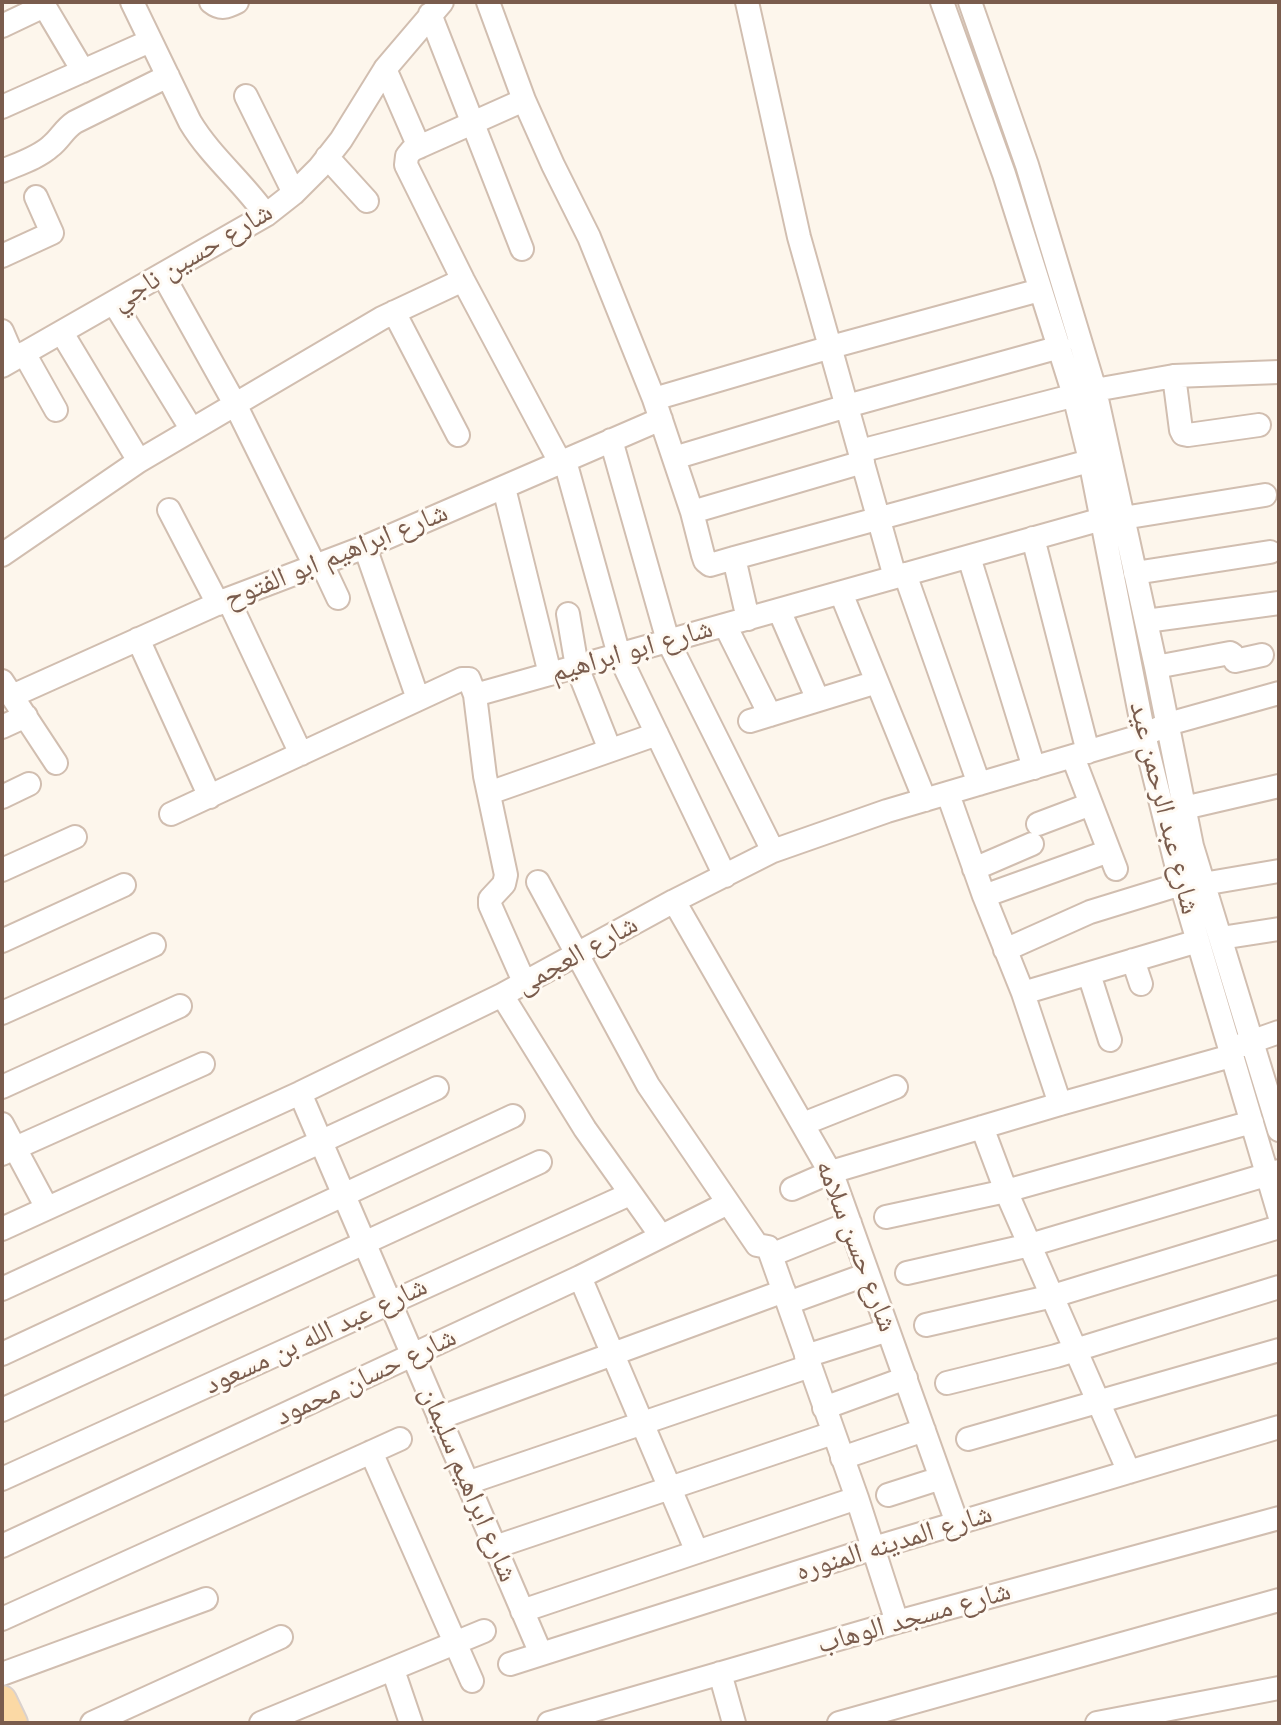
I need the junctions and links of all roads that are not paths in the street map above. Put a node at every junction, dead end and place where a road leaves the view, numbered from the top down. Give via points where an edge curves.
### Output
1 (132, 2) edge
2 (211, 2) edge
3 (237, 2) edge
4 (488, 2) edge
5 (747, 2) edge
6 (942, 2) edge
7 (970, 2) edge
8 (43, 4) edge
9 (436, 8) edge
10 (2, 26) edge
11 (150, 41) junction
12 (385, 69) junction
13 (83, 71) junction
14 (168, 76) junction
15 (246, 96) dead end
16 (524, 100) junction
17 (2, 107) edge
18 (1011, 119) junction
19 (472, 123) junction
20 (988, 126) junction
21 (419, 147) junction
22 (327, 157) junction
23 (2, 171) edge
24 (294, 193) junction
25 (36, 197) dead end
26 (367, 201) dead end
27 (266, 215) junction
28 (522, 249) dead end
29 (2, 256) edge
30 (163, 275) junction
31 (463, 280) junction
32 (1040, 290) junction
33 (114, 303) junction
34 (394, 312) junction
35 (2, 331) edge
36 (62, 333) junction
37 (831, 347) junction
38 (1060, 347) junction
39 (13, 359) edge
40 (1279, 372) edge
41 (1174, 376) junction
42 (1084, 392) junction
43 (235, 404) junction
44 (847, 406) junction
45 (658, 409) junction
46 (56, 410) dead end
47 (1259, 425) dead end
48 (192, 430) junction
49 (458, 435) dead end
50 (611, 440) junction
51 (861, 457) junction
52 (674, 458) junction
53 (1100, 458) junction
54 (139, 461) junction
55 (563, 462) junction
56 (504, 488) junction
57 (1265, 495) dead end
58 (169, 510) dead end
59 (692, 512) junction
60 (1116, 517) junction
61 (879, 519) junction
62 (1033, 538) junction
63 (365, 547) junction
64 (1270, 552) dead end
65 (2, 555) edge
66 (969, 557) junction
67 (734, 558) junction
68 (318, 565) junction
69 (1135, 573) junction
70 (900, 576) junction
71 (841, 593) junction
72 (338, 598) dead end
73 (223, 602) junction
74 (1279, 603) edge
75 (779, 610) junction
76 (568, 614) dead end
77 (748, 619) junction
78 (1146, 621) junction
79 (725, 625) junction
80 (138, 639) junction
81 (668, 641) junction
82 (619, 655) junction
83 (1262, 655) dead end
84 (577, 667) junction
85 (1156, 667) junction
86 (550, 674) junction
87 (877, 682) junction
88 (7, 688) edge
89 (1279, 693) edge
90 (475, 695) junction
91 (418, 699) junction
92 (818, 700) junction
93 (26, 716) junction
94 (1168, 724) junction
95 (2, 727) edge
96 (657, 734) junction
97 (1144, 735) junction
98 (610, 750) junction
99 (301, 754) junction
100 (1080, 755) junction
101 (56, 763) dead end
102 (1034, 768) junction
103 (29, 784) dead end
104 (979, 784) junction
105 (1279, 786) edge
106 (489, 793) junction
107 (948, 794) junction
108 (2, 797) edge
109 (210, 797) junction
110 (925, 800) junction
111 (1091, 804) junction
112 (1184, 808) junction
113 (171, 814) dead end
114 (75, 837) dead end
115 (773, 851) junction
116 (974, 869) junction
117 (2, 870) edge
118 (1279, 871) edge
119 (725, 876) junction
120 (538, 882) dead end
121 (1192, 884) junction
122 (124, 885) dead end
123 (984, 896) junction
124 (674, 901) junction
125 (1279, 929) edge
126 (1221, 938) junction
127 (2, 941) edge
128 (1198, 941) junction
129 (154, 945) dead end
130 (1005, 950) junction
131 (577, 955) junction
132 (1133, 960) junction
133 (1089, 974) junction
134 (525, 984) junction
135 (1141, 984) dead end
136 (1023, 993) junction
137 (502, 995) junction
138 (180, 1006) dead end
139 (2, 1013) edge
140 (1279, 1032) edge
141 (1110, 1040) dead end
142 (1252, 1042) junction
143 (1231, 1052) junction
144 (203, 1064) dead end
145 (2, 1087) edge
146 (896, 1087) dead end
147 (437, 1088) dead end
148 (300, 1093) junction
149 (1060, 1104) junction
150 (513, 1116) dead end
151 (1252, 1122) junction
152 (2, 1124) edge
153 (803, 1124) junction
154 (1278, 1126) edge
155 (982, 1127) junction
156 (321, 1141) junction
157 (9, 1151) edge
158 (540, 1162) dead end
159 (831, 1172) junction
160 (1273, 1173) edge
161 (792, 1189) dead end
162 (1006, 1191) junction
163 (630, 1194) junction
164 (344, 1195) junction
165 (728, 1203) junction
166 (47, 1208) junction
167 (1279, 1214) edge
168 (886, 1217) dead end
169 (850, 1223) junction
170 (1279, 1227) edge
171 (2, 1229) edge
172 (661, 1236) junction
173 (365, 1244) junction
174 (1030, 1245) junction
175 (764, 1250) junction
176 (907, 1273) dead end
177 (868, 1274) junction
178 (580, 1277) junction
179 (1279, 1287) edge
180 (2, 1289) edge
181 (1053, 1296) junction
182 (786, 1297) junction
183 (390, 1302) junction
184 (926, 1325) dead end
185 (888, 1330) junction
186 (1077, 1350) junction
187 (1279, 1350) edge
188 (2, 1354) edge
189 (613, 1354) junction
190 (413, 1356) junction
191 (808, 1361) junction
192 (906, 1378) junction
193 (947, 1383) dead end
194 (1099, 1402) junction
195 (824, 1408) junction
196 (2, 1410) edge
197 (439, 1418) junction
198 (642, 1424) junction
199 (1279, 1427) edge
200 (924, 1430) junction
201 (833, 1433) junction
202 (400, 1439) dead end
203 (968, 1439) dead end
204 (371, 1452) junction
205 (842, 1458) junction
206 (1129, 1472) junction
207 (941, 1478) junction
208 (2, 1479) edge
209 (467, 1483) junction
210 (670, 1488) junction
211 (888, 1495) dead end
212 (857, 1498) junction
213 (1279, 1518) edge
214 (957, 1523) junction
215 (2, 1546) edge
216 (495, 1547) junction
217 (874, 1548) junction
218 (697, 1552) junction
219 (206, 1599) dead end
220 (1279, 1600) edge
221 (522, 1611) junction
222 (2, 1619) edge
223 (897, 1622) junction
224 (484, 1631) dead end
225 (281, 1637) dead end
226 (455, 1642) junction
227 (541, 1654) junction
228 (510, 1664) dead end
229 (393, 1670) junction
230 (720, 1673) junction
231 (2, 1674) edge
232 (472, 1681) dead end
233 (1279, 1688) edge
234 (2, 1700) edge
235 (13, 1723) edge
236 (92, 1723) edge
237 (261, 1723) edge
238 (411, 1723) edge
239 (549, 1723) edge
240 (734, 1723) edge
241 (839, 1723) edge
242 (1097, 1723) edge

1 - 11 street
2 - 3 street via 222,8
4 - 16 street
5 - 37 street via 799,237
6 - 20 street
7 - 18 street
8 - 10 street
8 - 13 street
9 - 12 street, شارع حسين ناجي
9 - 19 street
11 - 13 street
11 - 14 street
12 - 21 street
12 - 22 street, شارع حسين ناجي
13 - 17 street
14 - 23 street via 68,126 45,151
14 - 27 street via 198,135
15 - 24 street
16 - 19 street
16 - 45 street via 589,237
18 - 20 street
18 - 42 street
19 - 21 street
19 - 28 street
20 - 32 street
21 - 31 street via 407,156 406,165
22 - 24 street, شارع حسين ناجي
22 - 26 street
24 - 27 street, شارع حسين ناجي
25 - 29 street via 52,233
27 - 30 street, شارع حسين ناجي
30 - 33 street, شارع حسين ناجي
30 - 43 street
31 - 34 street
31 - 55 street
32 - 37 street, شارع ابراهيم ابو الفتوح
32 - 38 street
33 - 36 street, شارع حسين ناجي
33 - 48 street
34 - 43 street
34 - 49 street
35 - 39 street
36 - 39 street, شارع حسين ناجي
36 - 54 street
37 - 44 street
37 - 45 street, شارع ابراهيم ابو الفتوح
38 - 42 street
38 - 44 street
39 - 46 street
40 - 41 street
41 - 42 street
41 - 47 street via 1183,434
42 - 51 street
42 - 53 street, شارع عبد الرحمن عيد
43 - 48 street
43 - 68 street
44 - 51 street
44 - 52 street
45 - 50 street, شارع ابراهيم ابو الفتوح
45 - 52 street
48 - 54 street
50 - 55 street, شارع ابراهيم ابو الفتوح
50 - 81 street
51 - 59 street
51 - 61 street
52 - 59 street
53 - 60 street, شارع عبد الرحمن عيد
53 - 61 street
54 - 65 street
55 - 56 street, شارع ابراهيم ابو الفتوح
55 - 82 street
56 - 63 street, شارع ابراهيم ابو الفتوح
56 - 86 street
57 - 60 street, شارع ابو ابراهيم
58 - 73 street
59 - 67 street via 705,561 710,565
60 - 62 street, شارع ابو ابراهيم
60 - 69 street, شارع عبد الرحمن عيد
60 - 97 street, شارع عبد الرحمن عيد
61 - 67 street
61 - 70 street
62 - 66 street, شارع ابو ابراهيم
62 - 100 street
63 - 68 street, شارع ابراهيم ابو الفتوح
63 - 91 street
64 - 69 street
66 - 70 street, شارع ابو ابراهيم
66 - 102 street
67 - 77 street
68 - 72 street
68 - 73 street, شارع ابراهيم ابو الفتوح
69 - 78 street, شارع عبد الرحمن عيد
70 - 71 street, شارع ابو ابراهيم
70 - 104 street
71 - 75 street, شارع ابو ابراهيم
71 - 87 street
73 - 80 street, شارع ابراهيم ابو الفتوح
73 - 99 street
74 - 78 street
75 - 77 street, شارع ابو ابراهيم
75 - 92 street
76 - 84 street
77 - 79 street, شارع ابو ابراهيم
78 - 85 street, شارع عبد الرحمن عيد
79 - 81 street, شارع ابو ابراهيم
79 - 92 street via 760,718
80 - 88 street, شارع ابراهيم ابو الفتوح
80 - 109 street
81 - 82 street, شارع ابو ابراهيم
81 - 115 street
82 - 84 street, شارع ابو ابراهيم
82 - 96 street
83 - 85 street via 1235,661 1230,653
84 - 86 street, شارع ابو ابراهيم
84 - 98 street
85 - 94 street, شارع عبد الرحمن عيد
86 - 90 street, شارع ابو ابراهيم
87 - 92 street
87 - 110 street
88 - 93 street
89 - 94 street, شارع العجمى
90 - 91 street via 466,678
90 - 106 street
91 - 99 street
93 - 95 street
93 - 101 street
94 - 97 street, شارع العجمى
94 - 112 street, شارع عبد الرحمن عيد
96 - 98 street
96 - 119 street
97 - 100 street, شارع العجمى
97 - 121 street, شارع عبد الرحمن عيد
98 - 106 street
99 - 109 street
100 - 102 street, شارع العجمى
100 - 111 street
102 - 104 street, شارع العجمى
103 - 108 street
104 - 107 street, شارع العجمى
105 - 112 street
106 - 134 street via 506,875 490,905
107 - 110 street, شارع العجمى
107 - 116 street
109 - 113 street
110 - 115 street, شارع العجمى
111 - 116 street
111 - 123 street via 1112,860
112 - 121 street, شارع عبد الرحمن عيد
114 - 117 street
115 - 119 street, شارع العجمى
116 - 123 street
118 - 121 street
119 - 124 street, شارع العجمى
120 - 131 street
121 - 126 street, شارع عبد الرحمن عيد
121 - 128 street, شارع عبد الرحمن عيد
121 - 130 street via 1090,912
122 - 127 street
123 - 130 street
124 - 131 street, شارع العجمى
124 - 153 street, شارع حسن سلامه
125 - 126 street
126 - 142 street, شارع عبد الرحمن عيد
128 - 132 street
128 - 143 street, شارع عبد الرحمن عيد
129 - 139 street
130 - 136 street
131 - 134 street, شارع العجمى
131 - 165 street via 648,1085
132 - 133 street
132 - 135 street
133 - 136 street
133 - 141 street
134 - 137 street, شارع العجمى
136 - 149 street
137 - 148 street, شارع العجمى
137 - 163 street
138 - 145 street
140 - 142 street
142 - 143 street
142 - 154 street, شارع عبد الرحمن عيد
143 - 149 street
143 - 151 street, شارع عبد الرحمن عيد
144 - 157 street
146 - 153 street
147 - 156 street
148 - 156 street, شارع ابراهيم سليمان
148 - 166 street, شارع العجمى
149 - 155 street
150 - 164 street
151 - 160 street, شارع عبد الرحمن عيد
151 - 162 street
152 - 157 street
153 - 159 street, شارع حسن سلامه
155 - 159 street
155 - 162 street
156 - 164 street, شارع ابراهيم سليمان
156 - 180 street
157 - 166 street
158 - 173 street
159 - 161 street
159 - 169 street, شارع حسن سلامه
160 - 167 street, شارع عبد الرحمن عيد
160 - 174 street
162 - 168 street
162 - 174 street
163 - 172 street
163 - 183 street, شارع عبد الله بن مسعود
164 - 173 street, شارع ابراهيم سليمان
164 - 188 street
165 - 172 street, شارع حسان محمود
165 - 175 street
166 - 171 street, شارع العجمى
169 - 175 street
169 - 177 street, شارع حسن سلامه
170 - 181 street
172 - 178 street, شارع حسان محمود
173 - 183 street, شارع ابراهيم سليمان
173 - 196 street
174 - 176 street
174 - 181 street
175 - 182 street
177 - 182 street
177 - 185 street, شارع حسن سلامه
178 - 189 street
178 - 190 street, شارع حسان محمود
179 - 186 street
181 - 184 street
181 - 186 street
182 - 189 street
182 - 191 street
183 - 190 street, شارع ابراهيم سليمان
183 - 208 street, شارع عبد الله بن مسعود
185 - 191 street
185 - 192 street, شارع حسن سلامه
186 - 193 street
186 - 194 street
187 - 194 street
189 - 197 street
189 - 198 street
190 - 197 street, شارع ابراهيم سليمان
190 - 215 street, شارع حسان محمود
191 - 195 street
191 - 198 street
192 - 195 street
192 - 200 street, شارع حسن سلامه
194 - 203 street
194 - 206 street
195 - 201 street
197 - 209 street, شارع ابراهيم سليمان
198 - 209 street
198 - 210 street
199 - 206 street, شارع المدينه المنوره
200 - 205 street
200 - 207 street, شارع حسن سلامه
201 - 205 street
201 - 210 street
202 - 204 street
204 - 222 street
204 - 226 street
205 - 212 street
206 - 214 street, شارع المدينه المنوره
207 - 211 street
207 - 214 street, شارع حسن سلامه
209 - 216 street, شارع ابراهيم سليمان
210 - 216 street
210 - 218 street
212 - 217 street
212 - 218 street
213 - 223 street, شارع مسجد الوهاب
214 - 217 street, شارع المدينه المنوره
216 - 221 street, شارع ابراهيم سليمان
217 - 223 street
217 - 227 street, شارع المدينه المنوره
218 - 221 street
219 - 231 street
220 - 241 street
221 - 227 street, شارع ابراهيم سليمان
223 - 230 street, شارع مسجد الوهاب
224 - 226 street
225 - 236 street
226 - 229 street
226 - 232 street
227 - 228 street, شارع المدينه المنوره
229 - 237 street
229 - 238 street
230 - 239 street, شارع مسجد الوهاب
230 - 240 street
233 - 242 street
234 - 235 main road

